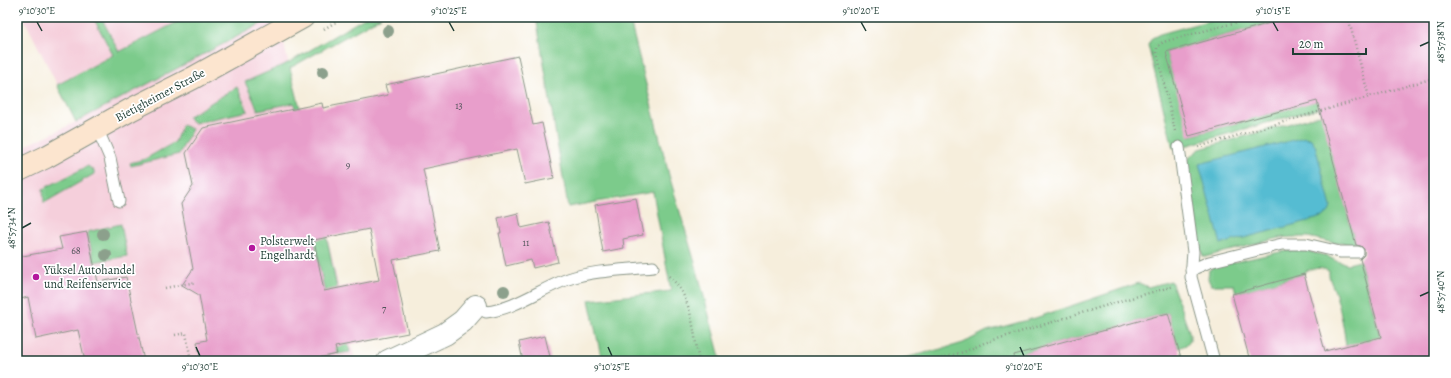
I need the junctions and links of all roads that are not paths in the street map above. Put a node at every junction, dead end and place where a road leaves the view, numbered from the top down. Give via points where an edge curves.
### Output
1 (303, 17) edge
2 (97, 128) junction
3 (1179, 152) road end
4 (17, 171) edge
5 (119, 202) dead end
6 (1358, 252) dead end
7 (653, 267) road end
8 (1191, 270) junction
9 (476, 306) joint
10 (388, 361) edge
11 (1214, 361) edge

1 - 2 main road, Bietigheimer Straße
2 - 4 main road, Bietigheimer Straße
2 - 5 lane via 110,158
3 - 8 lane via 1193,252
6 - 8 lane via 1340,252 1306,244 1282,244 1209,262
7 - 9 lane via 595,273 567,279 499,311 486,312
8 - 11 lane via 1192,283
9 - 10 street via 463,321 445,334

